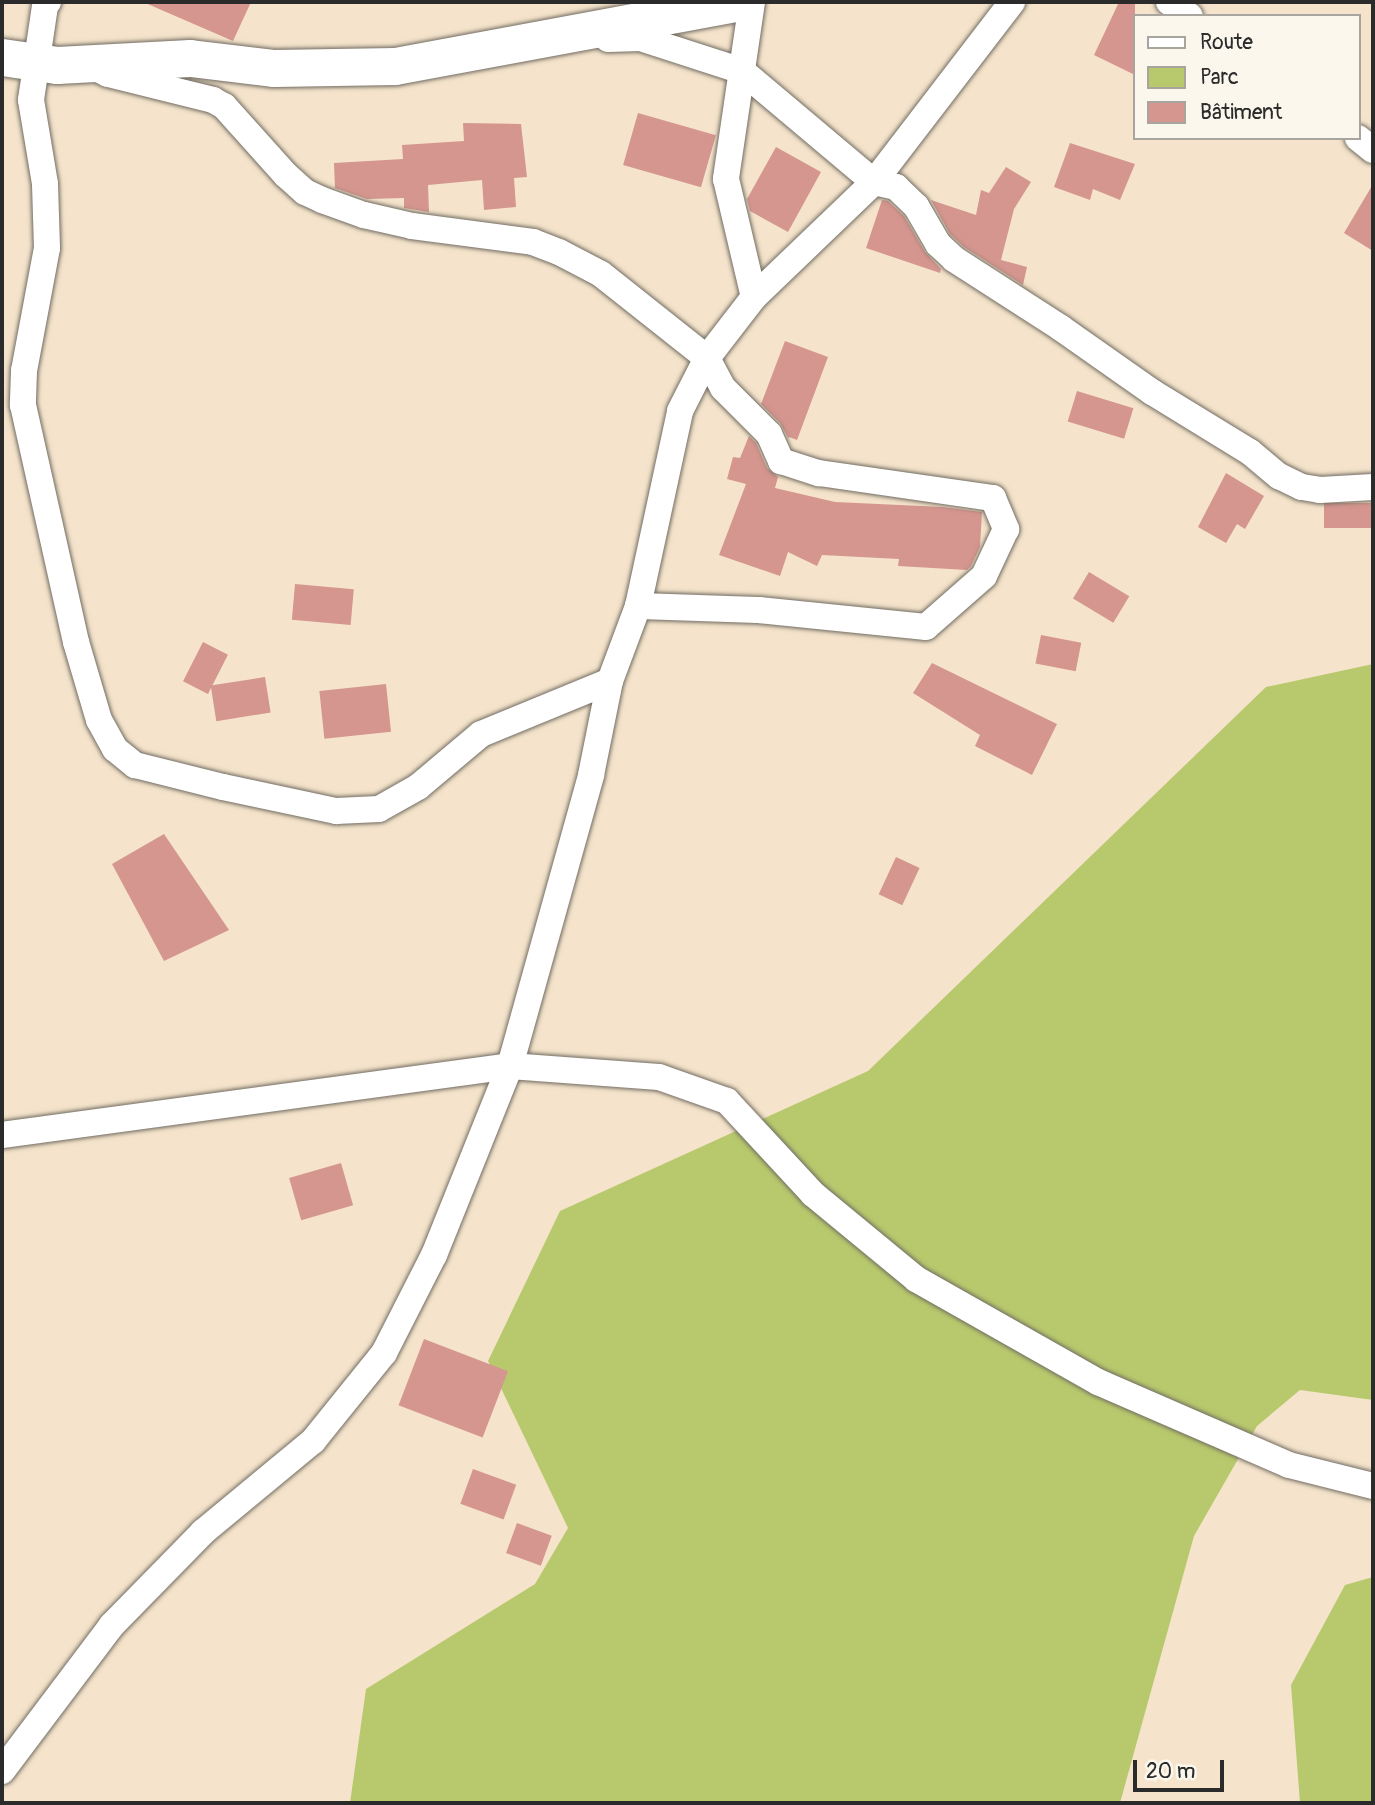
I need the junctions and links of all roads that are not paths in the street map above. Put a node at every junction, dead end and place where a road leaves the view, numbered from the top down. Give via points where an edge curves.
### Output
1 (37, 2) edge
2 (48, 2) edge
3 (741, 2) edge
4 (752, 2) edge
5 (1012, 2) edge
6 (1169, 2) edge
7 (1187, 14) edge
8 (543, 40) junction
9 (2, 57) edge
10 (47, 64) junction
11 (742, 71) junction
12 (874, 182) junction
13 (754, 298) junction
14 (707, 358) junction
15 (1373, 486) edge
16 (638, 606) junction
17 (610, 681) junction
18 (510, 1066) junction
19 (2, 1135) edge
20 (1373, 1486) edge
21 (2, 1771) edge

1 - 10 street
2 - 10 street
3 - 8 main road
4 - 11 street
5 - 12 street
6 - 7 street
8 - 10 main road via 395,66 335,69 274,68 190,58
8 - 11 street via 639,38
9 - 10 main road
10 - 14 street via 90,64 108,74 213,100 224,106 286,175 322,200 412,226 533,242 559,252 601,274
10 - 17 street via 31,100 45,184 47,247 24,372 23,405 76,642 99,720 115,749 135,765 223,787 336,811 379,809 418,787 481,734
11 - 12 street
11 - 13 street via 726,179
12 - 13 street
12 - 15 street via 897,187 954,259 1250,452 1279,476 1302,487 1320,489
13 - 14 street
14 - 16 street via 680,411
14 - 16 street via 723,388 769,434 781,461 819,473 993,498 1006,529 984,576 926,627 759,611
16 - 17 street
17 - 18 street via 591,775
18 - 19 street
18 - 20 street via 659,1077 727,1101 813,1194 916,1279 1098,1382 1289,1465
18 - 21 street via 433,1255 384,1353 313,1441 203,1532 112,1626

